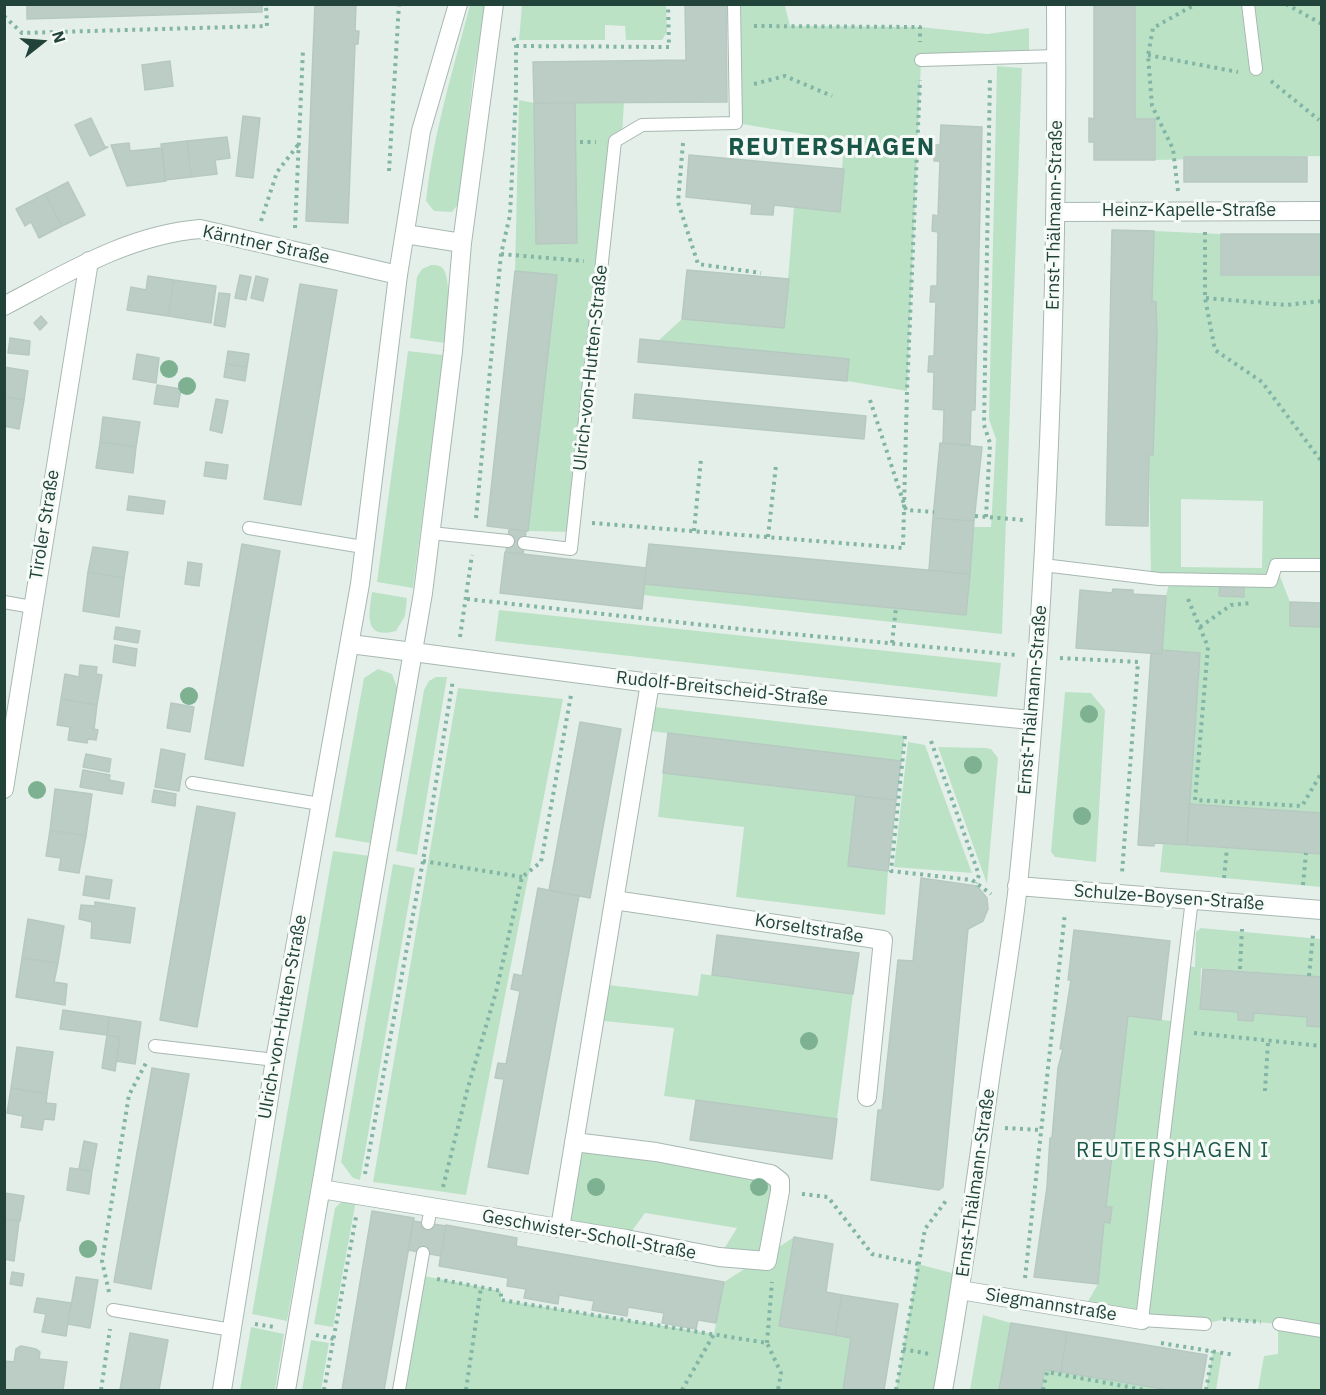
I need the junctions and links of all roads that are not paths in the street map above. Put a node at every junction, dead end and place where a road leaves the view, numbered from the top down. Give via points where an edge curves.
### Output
1 (458, 4) edge
2 (494, 4) edge
3 (734, 4) edge
4 (1056, 4) edge
5 (1248, 4) edge
6 (1056, 56) junction
7 (921, 60) road end
8 (1256, 69) dead end
9 (1322, 211) edge
10 (1057, 212) junction
11 (405, 234) junction
12 (462, 243) junction
13 (89, 261) junction
14 (398, 275) junction
15 (4, 306) edge
16 (249, 528) dead end
17 (431, 533) junction
18 (507, 541) dead end
19 (524, 543) dead end
20 (363, 548) junction
21 (1322, 565) edge
22 (1043, 566) junction
23 (4, 602) edge
24 (32, 607) junction
25 (350, 644) junction
26 (412, 652) junction
27 (650, 683) junction
28 (1031, 720) junction
29 (192, 783) dead end
30 (4, 789) edge
31 (320, 804) junction
32 (1017, 885) junction
33 (1192, 899) junction
34 (614, 900) junction
35 (1322, 910) edge
36 (155, 1046) road end
37 (276, 1060) junction
38 (867, 1097) dead end
39 (574, 1142) junction
40 (321, 1189) junction
41 (560, 1228) junction
42 (423, 1253) dead end
43 (960, 1290) junction
44 (113, 1310) road end
45 (1142, 1320) junction
46 (1205, 1324) road end
47 (1279, 1324) road end
48 (232, 1330) junction
49 (1322, 1331) edge
50 (222, 1390) edge
51 (286, 1390) edge
52 (399, 1390) edge
53 (943, 1390) edge

1 - 11 street, Ulrich-von-Hutten-Straße via 420,130
2 - 12 street
3 - 19 lane, Ulrich-von-Hutten-Straße via 736,123 642,125 615,141 571,549
4 - 6 street, Ernst-Thälmann-Straße
5 - 8 lane
6 - 7 lane
6 - 10 street, Ernst-Thälmann-Straße
9 - 10 street, Heinz-Kapelle-Straße
10 - 22 street, Ernst-Thälmann-Straße
11 - 12 street
11 - 14 street, Ulrich-von-Hutten-Straße
12 - 17 street
13 - 14 street, Kärntner Straße via 140,240 200,229
13 - 15 street, Kärntner Straße
13 - 24 street, Tiroler Straße
14 - 20 street, Ulrich-von-Hutten-Straße
16 - 20 lane
17 - 18 lane
17 - 26 street
20 - 25 street, Ulrich-von-Hutten-Straße
21 - 22 lane via 1276,565 1271,580 1180,579
22 - 28 street, Ernst-Thälmann-Straße
23 - 24 lane
24 - 30 street, Tiroler Straße
25 - 26 street
25 - 31 street, Ulrich-von-Hutten-Straße
26 - 27 street, Rudolf-Breitscheid-Straße
26 - 40 street
27 - 28 street, Rudolf-Breitscheid-Straße
27 - 34 street
28 - 32 street, Ernst-Thälmann-Straße
29 - 31 lane
31 - 37 street, Ulrich-von-Hutten-Straße
32 - 33 street, Schulze-Boysen-Straße
32 - 43 street, Ernst-Thälmann-Straße
33 - 35 street, Schulze-Boysen-Straße
33 - 45 lane
34 - 38 street, Korseltstraße via 883,940
34 - 39 street
36 - 37 lane
37 - 48 street, Ulrich-von-Hutten-Straße
39 - 41 street
39 - 41 street, Geschwister-Scholl-Straße via 656,1152 771,1174 780,1181 780,1191 768,1261 718,1257
40 - 41 street, Geschwister-Scholl-Straße via 361,1194 429,1216
40 - 51 street
42 - 52 lane
43 - 45 street, Siegmannstraße
43 - 53 street, Ernst-Thälmann-Straße
44 - 48 lane
45 - 46 lane
47 - 49 lane
48 - 50 street, Ulrich-von-Hutten-Straße

